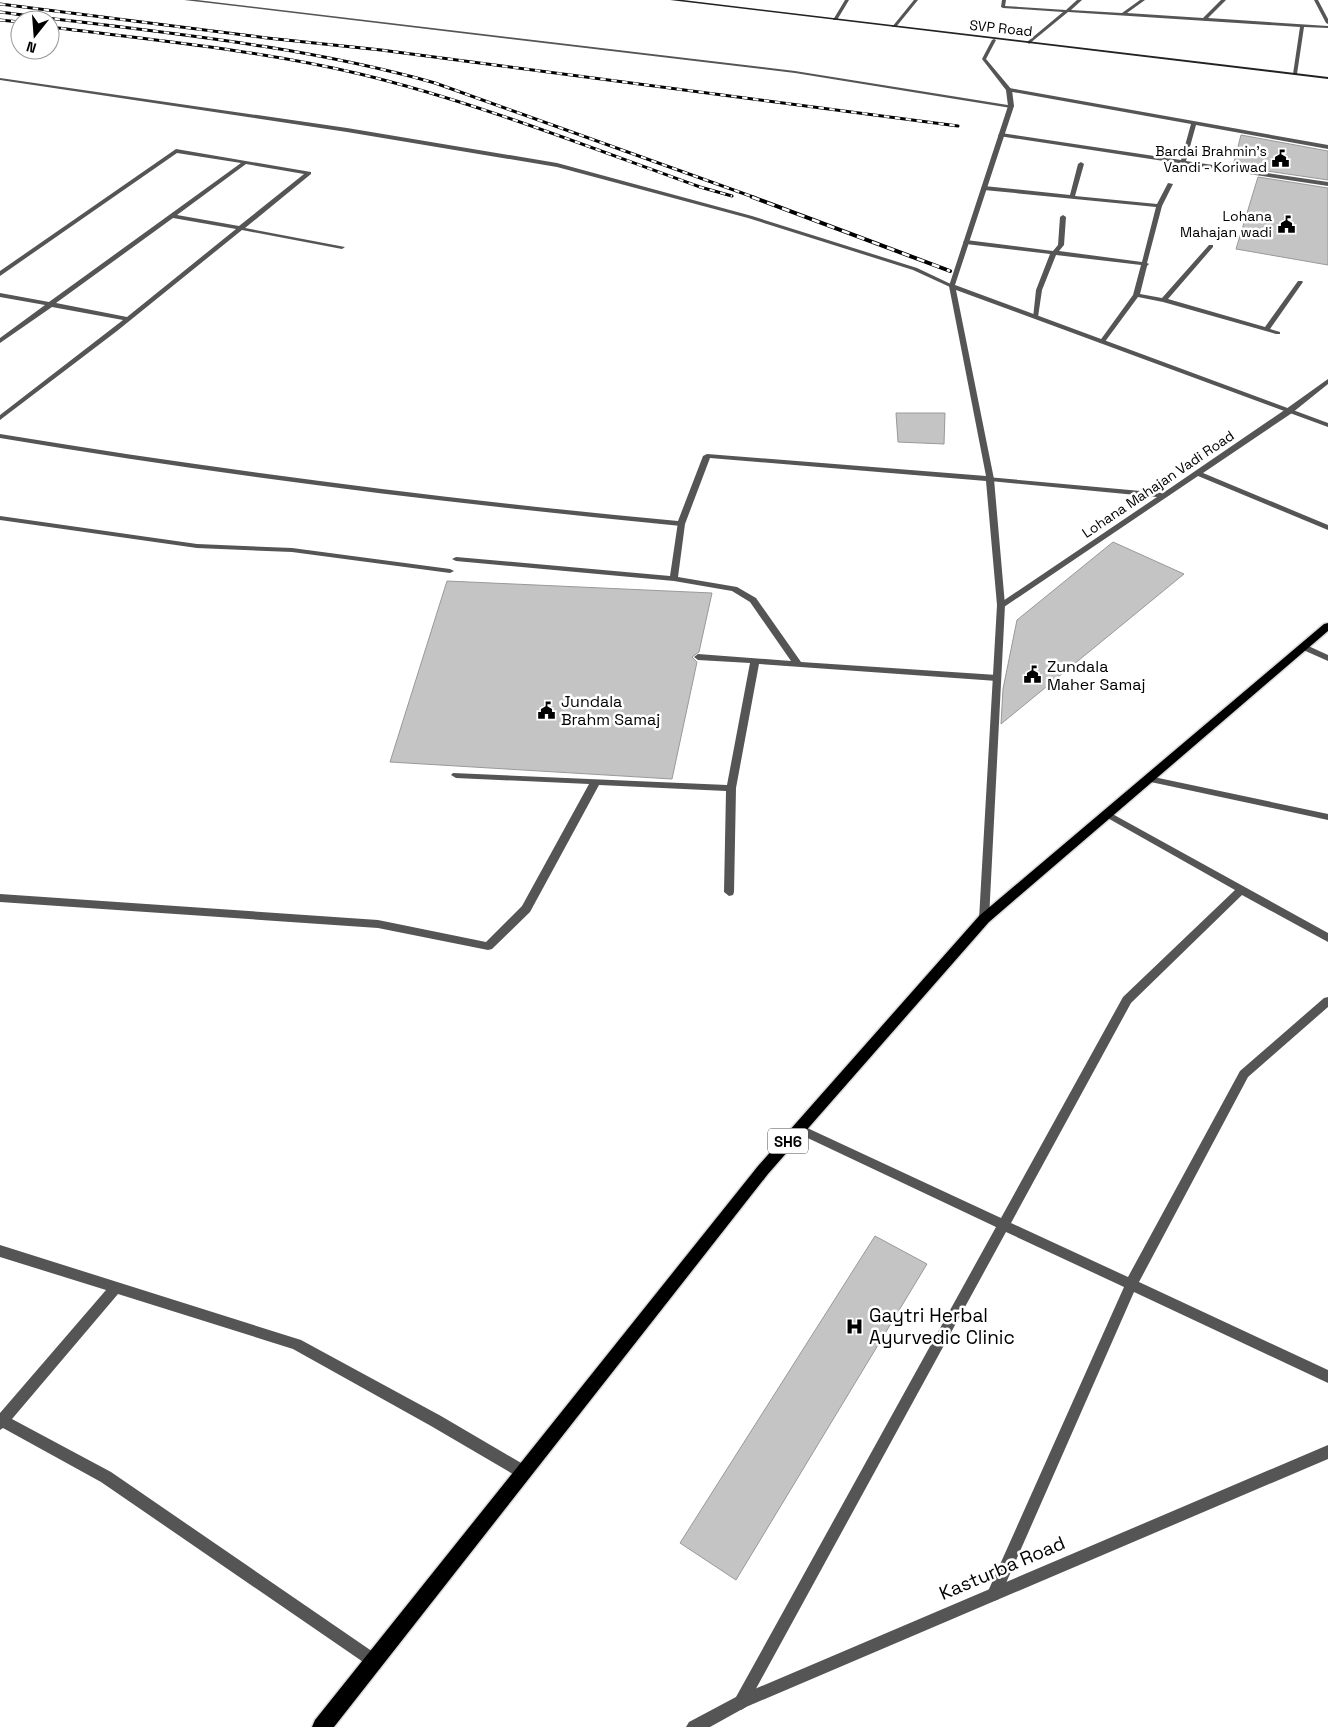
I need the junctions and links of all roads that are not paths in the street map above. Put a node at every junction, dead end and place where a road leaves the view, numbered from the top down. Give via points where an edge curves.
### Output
1 (186, 0) edge
2 (672, 0) edge
3 (847, 0) edge
4 (916, 0) edge
5 (1004, 0) edge
6 (1080, 0) edge
7 (1143, 0) edge
8 (1224, 0) edge
9 (1316, 0) edge
10 (1067, 11) junction
11 (1122, 15) junction
12 (835, 19) junction
13 (1204, 20) junction
14 (1328, 23) edge
15 (894, 26) junction
16 (1302, 26) junction
17 (1328, 27) edge
18 (994, 40) junction
19 (1029, 42) junction
20 (1295, 74) junction
21 (1328, 78) edge
22 (0, 79) edge
23 (1009, 90) junction
24 (1011, 106) junction
25 (1194, 122) junction
26 (1001, 135) junction
27 (1328, 147) edge
28 (246, 162) junction
29 (1183, 162) junction
30 (1081, 164) dead end
31 (1170, 184) dead end
32 (1328, 184) edge
33 (984, 188) junction
34 (1072, 197) junction
35 (1159, 206) junction
36 (172, 216) junction
37 (1063, 217) dead end
38 (241, 229) junction
39 (966, 242) junction
40 (1212, 246) dead end
41 (342, 247) dead end
42 (1054, 253) junction
43 (1146, 264) junction
44 (0, 274) edge
45 (1300, 282) dead end
46 (952, 286) junction
47 (0, 295) edge
48 (1136, 295) junction
49 (1164, 300) junction
50 (49, 305) junction
51 (1034, 317) junction
52 (130, 318) junction
53 (1267, 330) junction
54 (1278, 333) dead end
55 (0, 340) edge
56 (1102, 342) junction
57 (1328, 382) edge
58 (1289, 410) junction
59 (0, 418) edge
60 (1328, 424) edge
61 (0, 436) edge
62 (1197, 473) junction
63 (990, 479) junction
64 (1165, 495) junction
65 (0, 518) edge
66 (681, 524) junction
67 (1328, 528) edge
68 (456, 559) dead end
69 (450, 571) dead end
70 (674, 579) junction
71 (1001, 605) junction
72 (1328, 626) edge
73 (1304, 647) junction
74 (698, 657) dead end
75 (1328, 658) edge
76 (755, 661) junction
77 (798, 664) junction
78 (997, 678) junction
79 (456, 775) dead end
80 (1149, 779) junction
81 (596, 781) junction
82 (731, 788) junction
83 (1107, 814) junction
84 (1328, 817) edge
85 (1242, 889) junction
86 (729, 892) dead end
87 (0, 898) edge
88 (984, 919) junction
89 (1328, 938) edge
90 (1328, 1001) edge
91 (799, 1129) junction
92 (1002, 1224) junction
93 (0, 1251) edge
94 (1131, 1285) junction
95 (116, 1287) junction
96 (1328, 1377) edge
97 (1, 1421) edge
98 (1328, 1452) edge
99 (523, 1472) junction
100 (994, 1594) junction
101 (374, 1662) junction
102 (741, 1702) junction
103 (322, 1727) edge
104 (694, 1727) edge

1 - 24 street via 795,72
2 - 12 main road, SVP Road
3 - 12 street
4 - 15 street
5 - 10 street via 1003,7
6 - 10 street
7 - 11 street
8 - 13 street
9 - 14 street
10 - 11 street
10 - 19 street
11 - 13 street
12 - 15 main road, SVP Road
13 - 16 street
15 - 18 main road, SVP Road
16 - 17 street
16 - 20 street
18 - 19 main road, SVP Road
18 - 23 street via 984,59
19 - 20 main road, SVP Road
20 - 21 main road, SVP Road
22 - 46 street via 347,130 557,165 750,217 915,269
23 - 24 street
23 - 25 street via 1057,101
24 - 26 street
25 - 27 street
25 - 29 street
26 - 29 street
26 - 33 street
28 - 36 street
28 - 38 street via 309,173
28 - 44 street via 176,151
29 - 32 street
30 - 34 street
31 - 35 street
33 - 34 street
33 - 39 street
34 - 35 street
35 - 43 street
36 - 38 street
36 - 50 street
37 - 42 street via 1061,245
38 - 41 street
38 - 52 street
39 - 42 street
39 - 46 street
40 - 49 street
42 - 43 street
42 - 51 street via 1039,290
43 - 48 street
45 - 53 street
46 - 51 street
46 - 63 street
47 - 50 street
48 - 49 street
48 - 56 street
49 - 53 street
50 - 52 street
50 - 55 street
51 - 56 street
52 - 59 street
53 - 54 street
56 - 58 street
57 - 58 street, Lohana Mahajan Vadi Road
58 - 60 street
58 - 62 street, Lohana Mahajan Vadi Road
61 - 66 street via 119,457 529,510
62 - 64 street, Lohana Mahajan Vadi Road
62 - 67 street
63 - 64 street
63 - 66 street via 707,456
63 - 71 street
64 - 71 street, Lohana Mahajan Vadi Road
65 - 69 street via 197,546 292,550
66 - 70 street
68 - 70 street
70 - 77 street via 734,590 753,600
71 - 78 street
72 - 73 main road, SH6
73 - 75 street
73 - 80 main road, SH6
74 - 76 street
76 - 77 street
76 - 82 street
77 - 78 street
78 - 88 street
79 - 81 street
80 - 83 main road, SH6
80 - 84 street
81 - 82 street
81 - 87 street via 526,909 488,946 378,924
82 - 86 street
83 - 85 street
83 - 88 main road, SH6
85 - 89 street
85 - 92 street via 1127,1000
88 - 91 main road, SH6
90 - 94 street via 1244,1074
91 - 92 street
91 - 99 main road, SH6 via 762,1170
92 - 94 street
92 - 102 street
93 - 95 street
94 - 96 street
94 - 100 street
95 - 97 street
95 - 99 street via 296,1344
97 - 101 street via 106,1476
98 - 100 street, Kasturba Road
99 - 101 main road, SH6
100 - 102 street, Kasturba Road
101 - 103 main road, SH6
102 - 104 street, Kasturba Road

